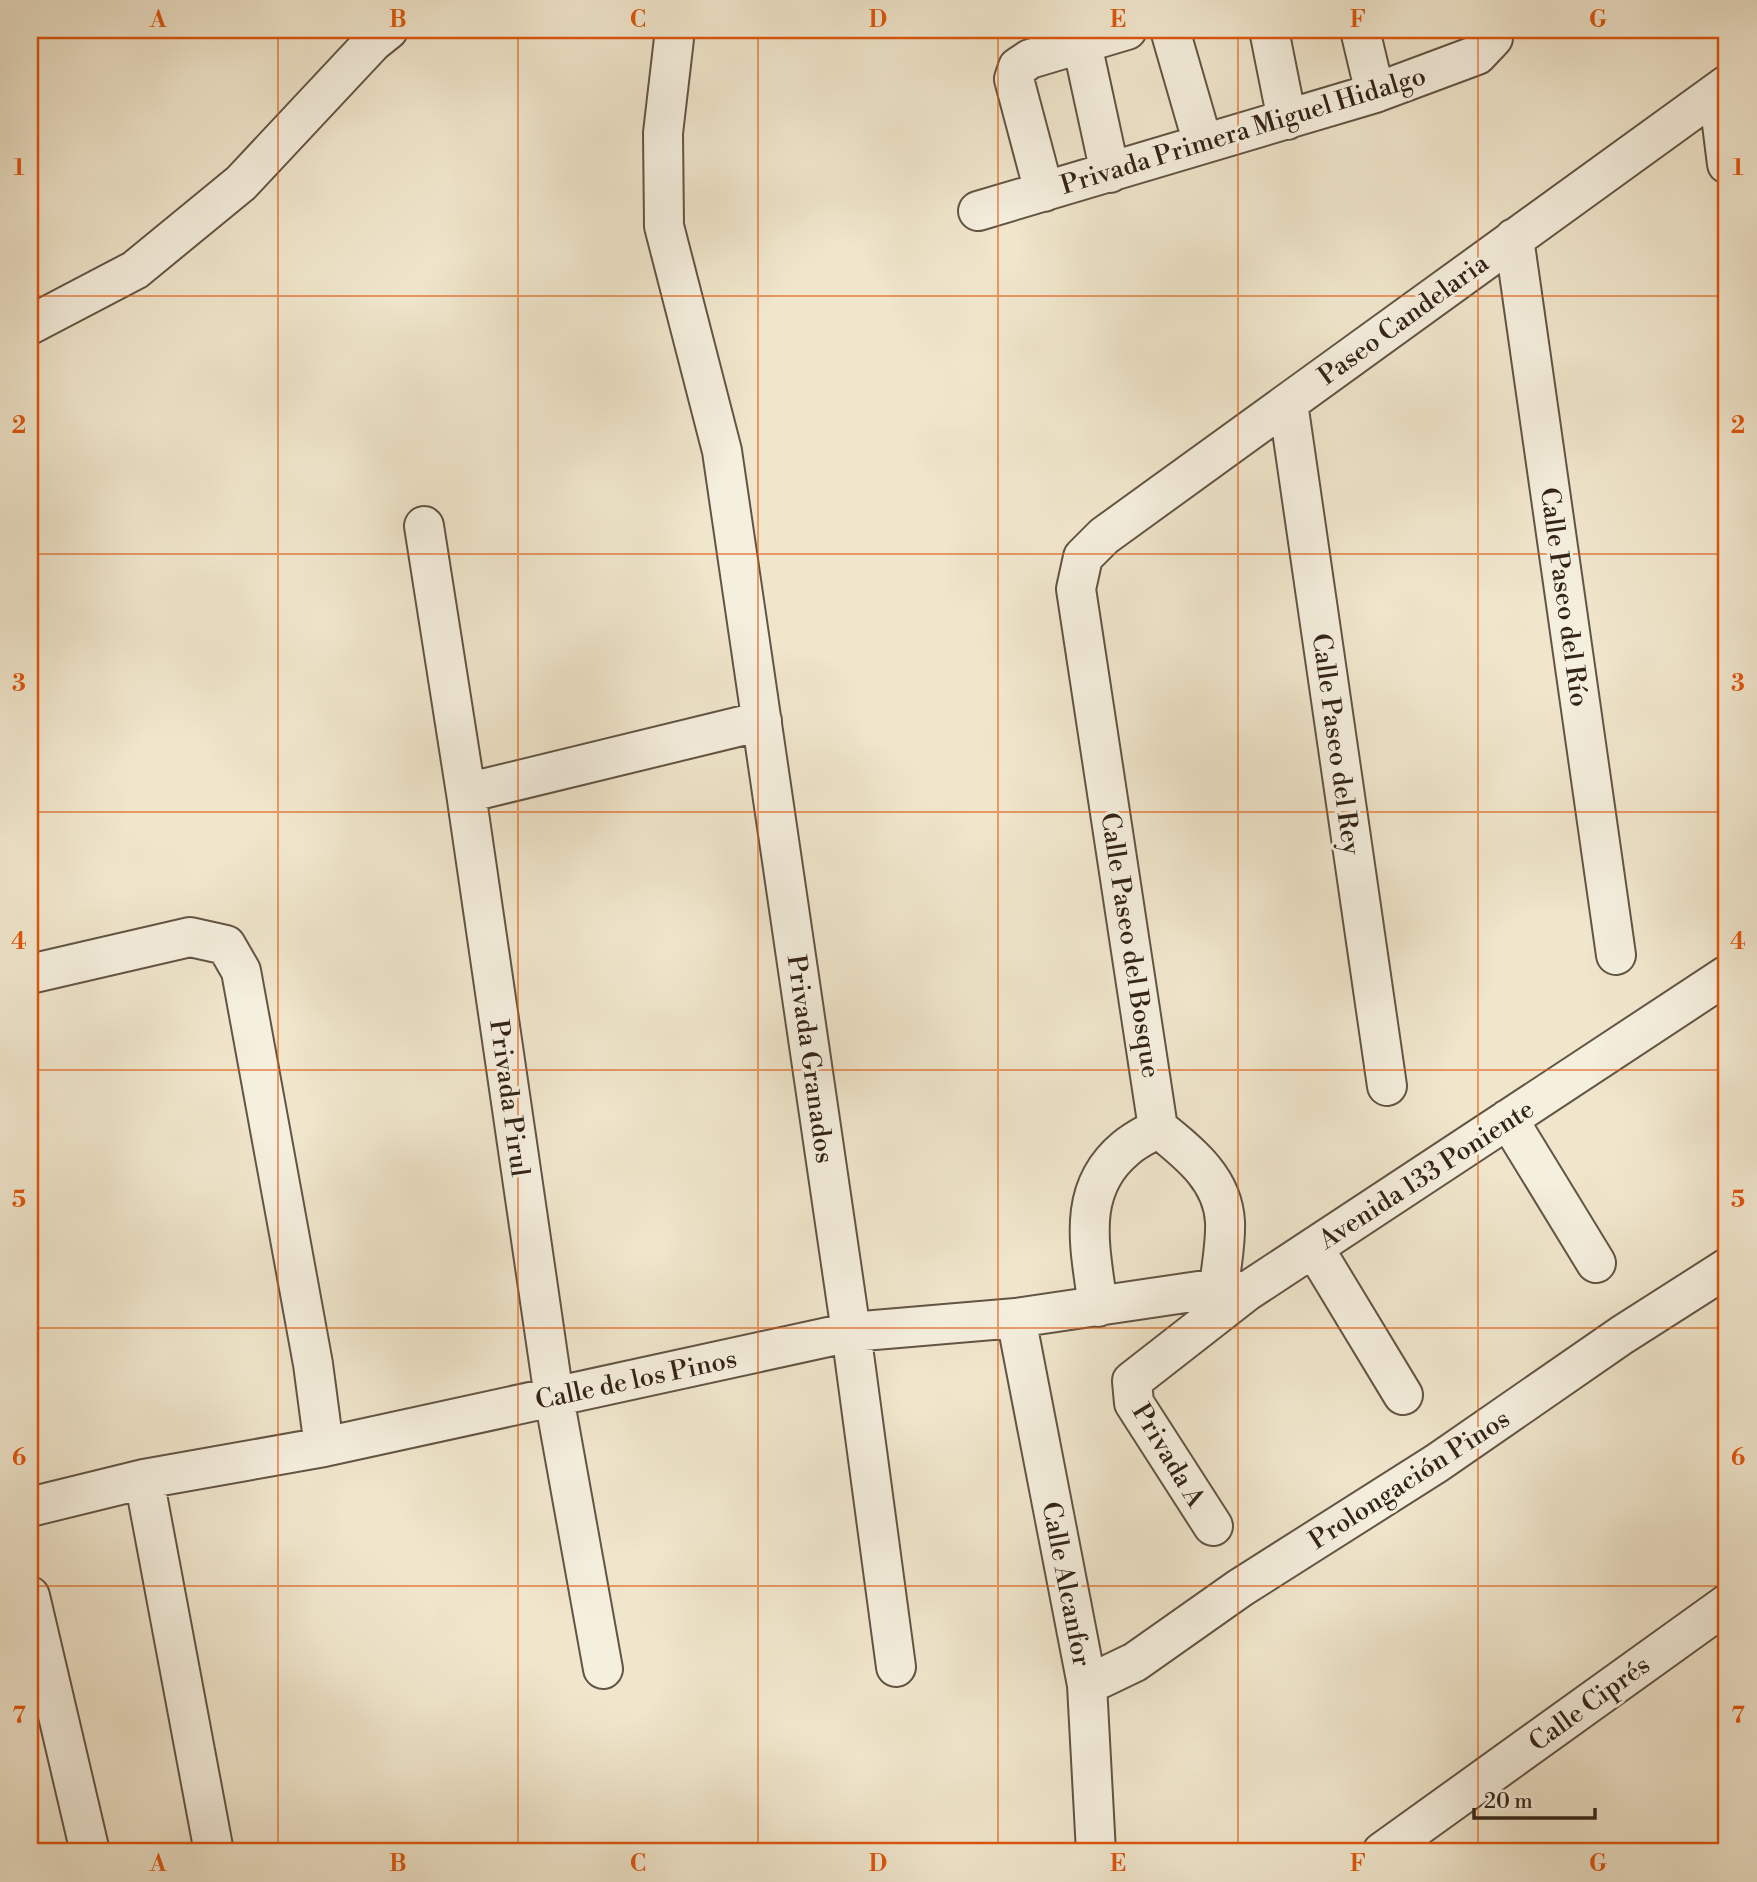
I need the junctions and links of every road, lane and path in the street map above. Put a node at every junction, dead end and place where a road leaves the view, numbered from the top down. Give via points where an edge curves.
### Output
1 (388, 30) edge
2 (675, 30) edge
3 (1127, 30) edge
4 (1170, 30) edge
5 (1269, 30) edge
6 (1360, 30) edge
7 (1493, 30) edge
8 (1082, 44) junction
9 (1722, 88) edge
10 (1375, 93) junction
11 (1287, 120) junction
12 (1203, 144) junction
13 (1727, 164) edge
14 (1110, 173) junction
15 (1044, 192) junction
16 (978, 211) dead end
17 (1514, 239) junction
18 (30, 325) edge
19 (1288, 403) junction
20 (424, 526) dead end
21 (1083, 557) joint
22 (762, 721) junction
23 (466, 793) junction
24 (1616, 955) dead end
25 (30, 974) edge
26 (1722, 991) edge
27 (1387, 1086) dead end
28 (1508, 1119) junction
29 (1158, 1128) junction
30 (1314, 1248) junction
31 (1596, 1263) dead end
32 (1727, 1268) edge
33 (1233, 1290) junction
34 (1098, 1307) junction
35 (1016, 1318) junction
36 (851, 1332) junction
37 (1132, 1381) joint
38 (1403, 1395) dead end
39 (554, 1397) junction
40 (324, 1447) junction
41 (144, 1479) junction
42 (30, 1507) edge
43 (1213, 1526) dead end
44 (30, 1596) edge
45 (1727, 1604) edge
46 (896, 1667) dead end
47 (603, 1669) dead end
48 (1087, 1685) junction
49 (90, 1852) edge
50 (214, 1852) edge
51 (1096, 1852) edge
52 (1382, 1852) edge

1 - 18 street via 241,183 135,270
2 - 22 street, Privada Granados via 663,133 664,226 722,451
3 - 8 street
4 - 12 street
5 - 11 street
6 - 10 street
7 - 10 street, Privada Primera Miguel Hidalgo via 1493,38 1477,55
8 - 14 street
8 - 15 street via 1030,59 1018,67 1014,79
9 - 13 street
9 - 17 street, Paseo Candelaria
10 - 11 street, Privada Primera Miguel Hidalgo
11 - 12 street, Privada Primera Miguel Hidalgo
12 - 14 street, Privada Primera Miguel Hidalgo
14 - 15 street, Privada Primera Miguel Hidalgo
15 - 16 street, Privada Primera Miguel Hidalgo
17 - 19 street, Paseo Candelaria
17 - 24 street, Calle Paseo del Río
19 - 21 street, Paseo Candelaria via 1104,536
19 - 27 street, Calle Paseo del Rey
20 - 23 street, Privada Pirul
21 - 29 street, Calle Paseo del Bosque via 1076,589
22 - 23 street
22 - 36 street, Privada Granados
23 - 39 street, Privada Pirul
25 - 40 street via 190,937 226,945 241,971
26 - 28 street, Avenida 133 Poniente
28 - 30 street, Avenida 133 Poniente
28 - 31 street
29 - 33 street via 1213,1179 1222,1204
29 - 34 street via 1125,1149 1099,1178 1090,1209 1089,1236
30 - 33 street, Avenida 133 Poniente
30 - 38 street
32 - 48 street, Prolongación Pinos via 1135,1662
33 - 34 street, Calle de los Pinos
33 - 37 street, Avenida 133 Poniente
34 - 35 street, Calle de los Pinos
35 - 36 street, Calle de los Pinos
35 - 48 street, Calle Alcanfor
36 - 39 street, Calle de los Pinos
36 - 46 street, Privada Granados
37 - 43 street, Privada A via 1134,1403
39 - 40 street, Calle de los Pinos
39 - 47 street, Privada Pirul
40 - 41 street, Calle de los Pinos
41 - 42 street, Calle de los Pinos
41 - 50 street
44 - 49 street
45 - 52 street, Calle Ciprés
48 - 51 street, Calle Alcanfor

